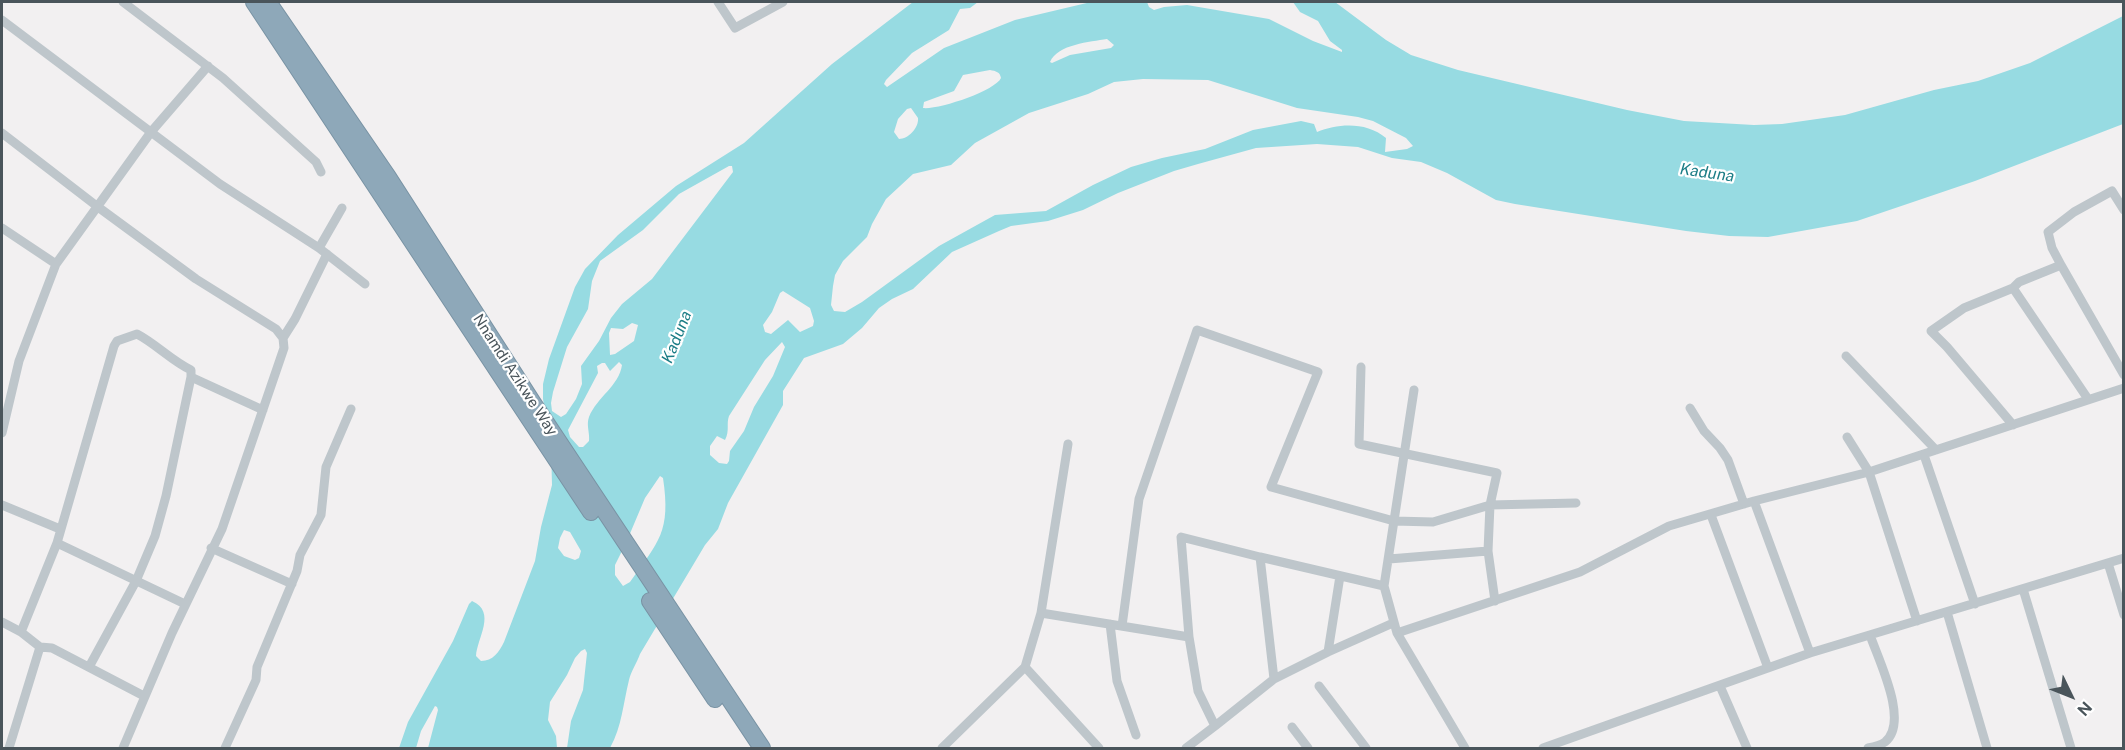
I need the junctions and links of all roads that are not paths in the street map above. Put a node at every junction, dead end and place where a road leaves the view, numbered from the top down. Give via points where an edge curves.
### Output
1 (123, 2) edge
2 (254, 2) edge
3 (268, 2) edge
4 (718, 2) edge
5 (783, 2) edge
6 (2, 20) edge
7 (208, 66) junction
8 (151, 132) junction
9 (2, 133) edge
10 (321, 172) dead end
11 (98, 207) junction
12 (342, 208) dead end
13 (2124, 210) edge
14 (2, 228) edge
15 (323, 251) junction
16 (56, 264) junction
17 (2061, 265) junction
18 (365, 284) dead end
19 (2013, 288) junction
20 (283, 338) junction
21 (1846, 356) dead end
22 (1361, 367) dead end
23 (2124, 375) edge
24 (191, 377) junction
25 (2124, 388) edge
26 (1414, 390) dead end
27 (2088, 399) junction
28 (529, 407) junction
29 (1690, 408) dead end
30 (351, 409) dead end
31 (263, 410) junction
32 (2013, 425) junction
33 (2, 433) edge
34 (1847, 436) dead end
35 (1068, 444) dead end
36 (1936, 450) junction
37 (1404, 454) junction
38 (1924, 455) junction
39 (1869, 472) junction
40 (1754, 501) junction
41 (1576, 503) dead end
42 (1744, 504) junction
43 (1490, 505) junction
44 (2, 506) edge
45 (1711, 515) junction
46 (1394, 522) junction
47 (60, 529) junction
48 (57, 543) junction
49 (211, 548) junction
50 (1488, 551) junction
51 (1260, 557) junction
52 (2124, 558) edge
53 (1389, 559) junction
54 (2108, 563) junction
55 (1340, 576) junction
56 (136, 581) junction
57 (292, 584) junction
58 (1384, 586) junction
59 (2023, 590) junction
60 (1495, 601) junction
61 (185, 604) junction
62 (1975, 604) junction
63 (1947, 612) junction
64 (1041, 614) junction
65 (2124, 615) edge
66 (1917, 621) junction
67 (2, 622) edge
68 (1393, 623) junction
69 (1110, 624) junction
70 (1122, 626) junction
71 (21, 632) junction
72 (1397, 633) junction
73 (1870, 635) junction
74 (1189, 637) junction
75 (40, 647) junction
76 (689, 650) junction
77 (1328, 652) junction
78 (1810, 653) junction
79 (89, 667) junction
80 (1024, 667) junction
81 (1768, 668) junction
82 (1274, 679) junction
83 (1319, 686) dead end
84 (1720, 686) junction
85 (144, 696) junction
86 (1215, 726) junction
87 (1292, 727) dead end
88 (1136, 735) dead end
89 (1572, 739) junction
90 (9, 748) edge
91 (123, 748) edge
92 (225, 748) edge
93 (748, 748) edge
94 (762, 748) edge
95 (942, 748) edge
96 (1099, 748) edge
97 (1186, 748) edge
98 (1308, 748) edge
99 (1366, 748) edge
100 (1465, 748) edge
101 (1544, 748) edge
102 (1577, 748) edge
103 (1747, 748) edge
104 (1868, 748) edge
105 (1987, 748) edge
106 (2071, 748) edge

1 - 7 street
2 - 28 highway, Nnamdi Azikwe Way
3 - 28 highway, Nnamdi Azikwe Way via 388,177
4 - 5 street via 735,28
6 - 8 street
7 - 8 street
7 - 10 street via 316,162
8 - 11 street
8 - 15 street via 220,184
9 - 11 street
11 - 16 street
11 - 20 street via 196,279 276,329
12 - 15 street
13 - 17 street via 2112,191 2058,222 2048,232
14 - 16 street
15 - 18 street
15 - 20 street via 296,319
16 - 33 street via 19,361
17 - 19 street
17 - 23 street
19 - 27 street
19 - 32 street via 1964,308 1931,331
20 - 31 street via 284,348
21 - 36 street
22 - 37 street via 1359,444
24 - 31 street
24 - 47 street via 192,370 137,334 117,341
24 - 56 street via 166,496
25 - 27 street
26 - 37 street
27 - 32 street
28 - 76 highway, Nnamdi Azikwe Way
29 - 42 street via 1728,460
30 - 57 street via 326,467 321,515 300,555
31 - 49 street via 230,508
32 - 36 street
34 - 39 street
35 - 64 street
36 - 38 street
37 - 43 street via 1497,473
37 - 46 street
38 - 39 street
38 - 62 street
39 - 40 street
39 - 66 street
40 - 42 street
40 - 78 street
41 - 43 street
42 - 45 street
43 - 46 street via 1433,522
43 - 50 street
44 - 47 street
45 - 60 street via 1669,526 1580,572
45 - 81 street
46 - 53 street
46 - 70 street via 1271,487 1318,372 1197,330 1139,499
47 - 48 street
48 - 56 street
48 - 71 street
49 - 57 street
49 - 61 street
50 - 53 street
50 - 60 street
51 - 55 street
51 - 74 street via 1181,537
51 - 82 street
52 - 54 street
53 - 58 street
54 - 59 street
54 - 65 street
55 - 58 street
55 - 77 street
56 - 61 street
56 - 79 street
57 - 92 street
58 - 68 street
59 - 62 street
59 - 106 street
60 - 72 street
61 - 85 street
62 - 63 street
63 - 66 street
63 - 105 street
64 - 69 street
64 - 80 street
66 - 73 street
67 - 71 street
68 - 72 street
68 - 77 street
69 - 70 street
69 - 88 street via 1117,681
70 - 74 street
71 - 75 street
72 - 100 street
73 - 78 street
73 - 104 street via 1896,713 1885,742
74 - 86 street via 1198,691
75 - 79 street via 52,648
75 - 90 street
76 - 93 highway, Nnamdi Azikwe Way
76 - 94 highway, Nnamdi Azikwe Way
77 - 82 street
78 - 81 street
79 - 85 street
80 - 95 street
80 - 96 street
81 - 84 street
82 - 86 street
83 - 99 street
84 - 89 street
84 - 103 street
85 - 91 street
86 - 97 street
87 - 98 street
89 - 101 street
89 - 102 street

